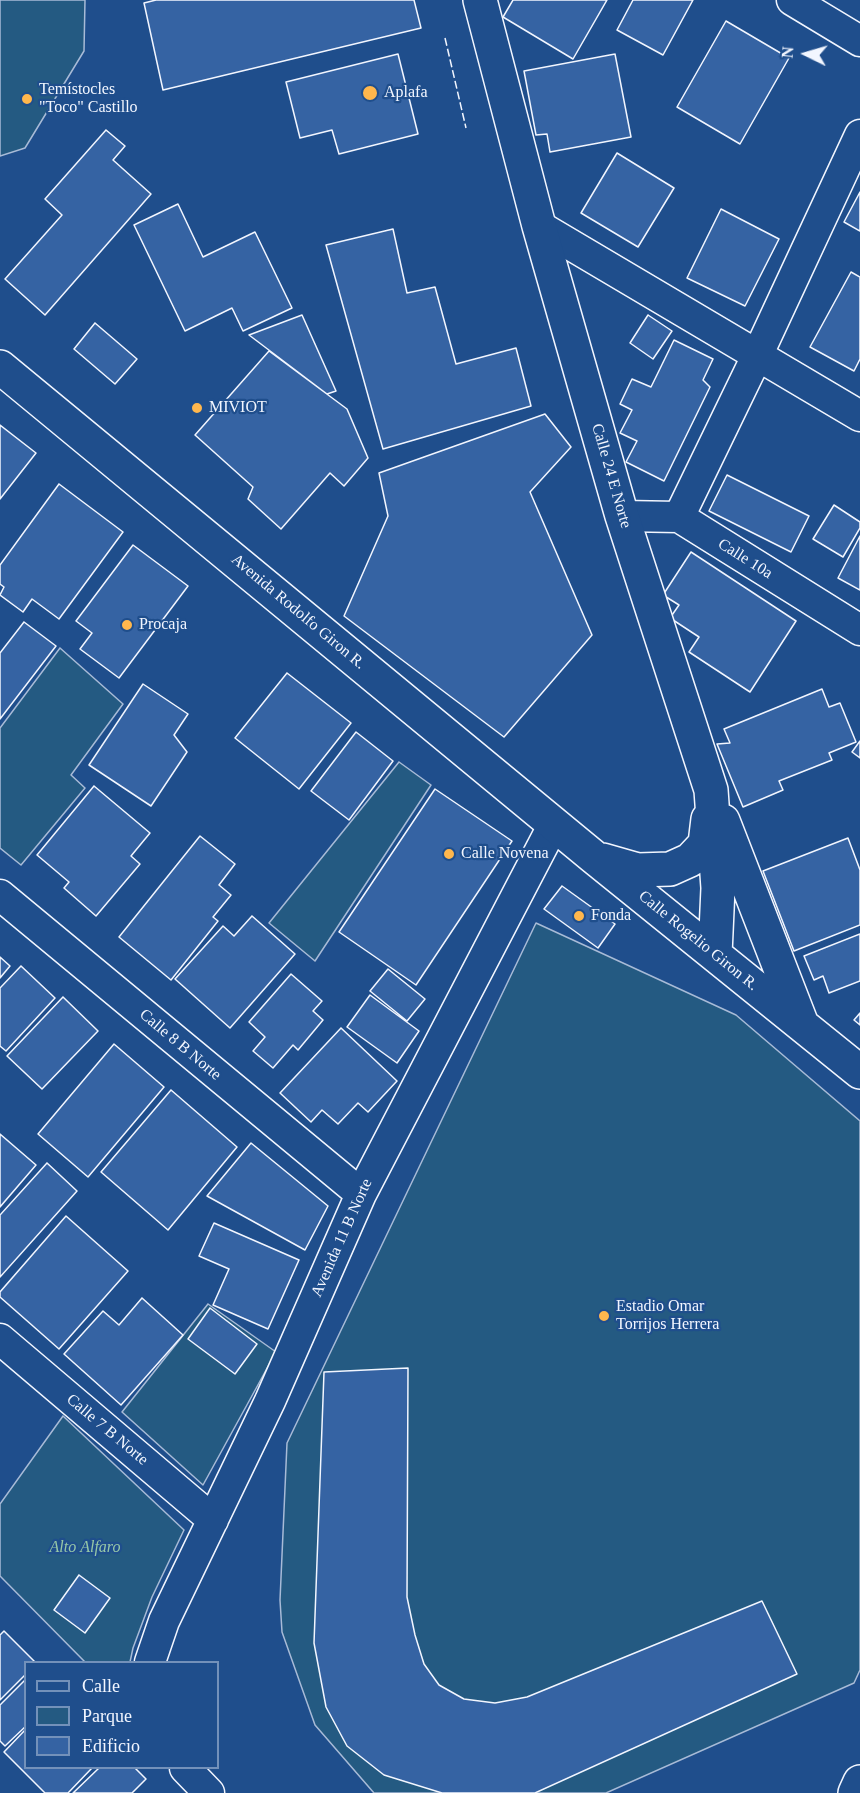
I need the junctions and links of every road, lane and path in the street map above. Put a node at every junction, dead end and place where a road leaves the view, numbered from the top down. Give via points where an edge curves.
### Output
1 (480, 0) edge
2 (792, 0) edge
3 (860, 41) edge
4 (860, 135) edge
5 (539, 226) junction
6 (757, 357) junction
7 (0, 367) edge
8 (860, 417) edge
9 (622, 516) junction
10 (679, 518) junction
11 (860, 630) edge
12 (711, 790) junction
13 (555, 824) junction
14 (595, 858) junction
15 (0, 896) edge
16 (715, 954) junction
17 (801, 1024) junction
18 (860, 1072) edge
19 (361, 1194) junction
20 (0, 1339) edge
21 (213, 1520) junction
22 (150, 1661) edge
23 (187, 1769) edge
24 (209, 1793) edge

1 - 5 main road, Calle 24 E Norte
2 - 3 street
4 - 6 street
5 - 6 street
5 - 9 main road, Calle 24 E Norte
6 - 8 street
6 - 10 street
7 - 13 main road, Avenida Rodolfo Giron R.
9 - 10 street, Calle 10a
9 - 12 main road, Calle 24 E Norte
10 - 11 street, Calle 10a
12 - 14 main road via 705,844 690,860 670,869 638,870
12 - 16 main road, Calle 24 E Norte via 718,888
12 - 17 main road
13 - 14 main road, Avenida Rodolfo Giron R.
13 - 19 street, Avenida 11 B Norte
14 - 16 main road, Calle Rogelio Giron R.
15 - 19 street, Calle 8 B Norte
16 - 17 main road, Calle Rogelio Giron R.
17 - 18 main road
19 - 21 street, Avenida 11 B Norte
20 - 21 street, Calle 7 B Norte
21 - 22 street, Avenida 11 B Norte via 164,1621
23 - 24 street

